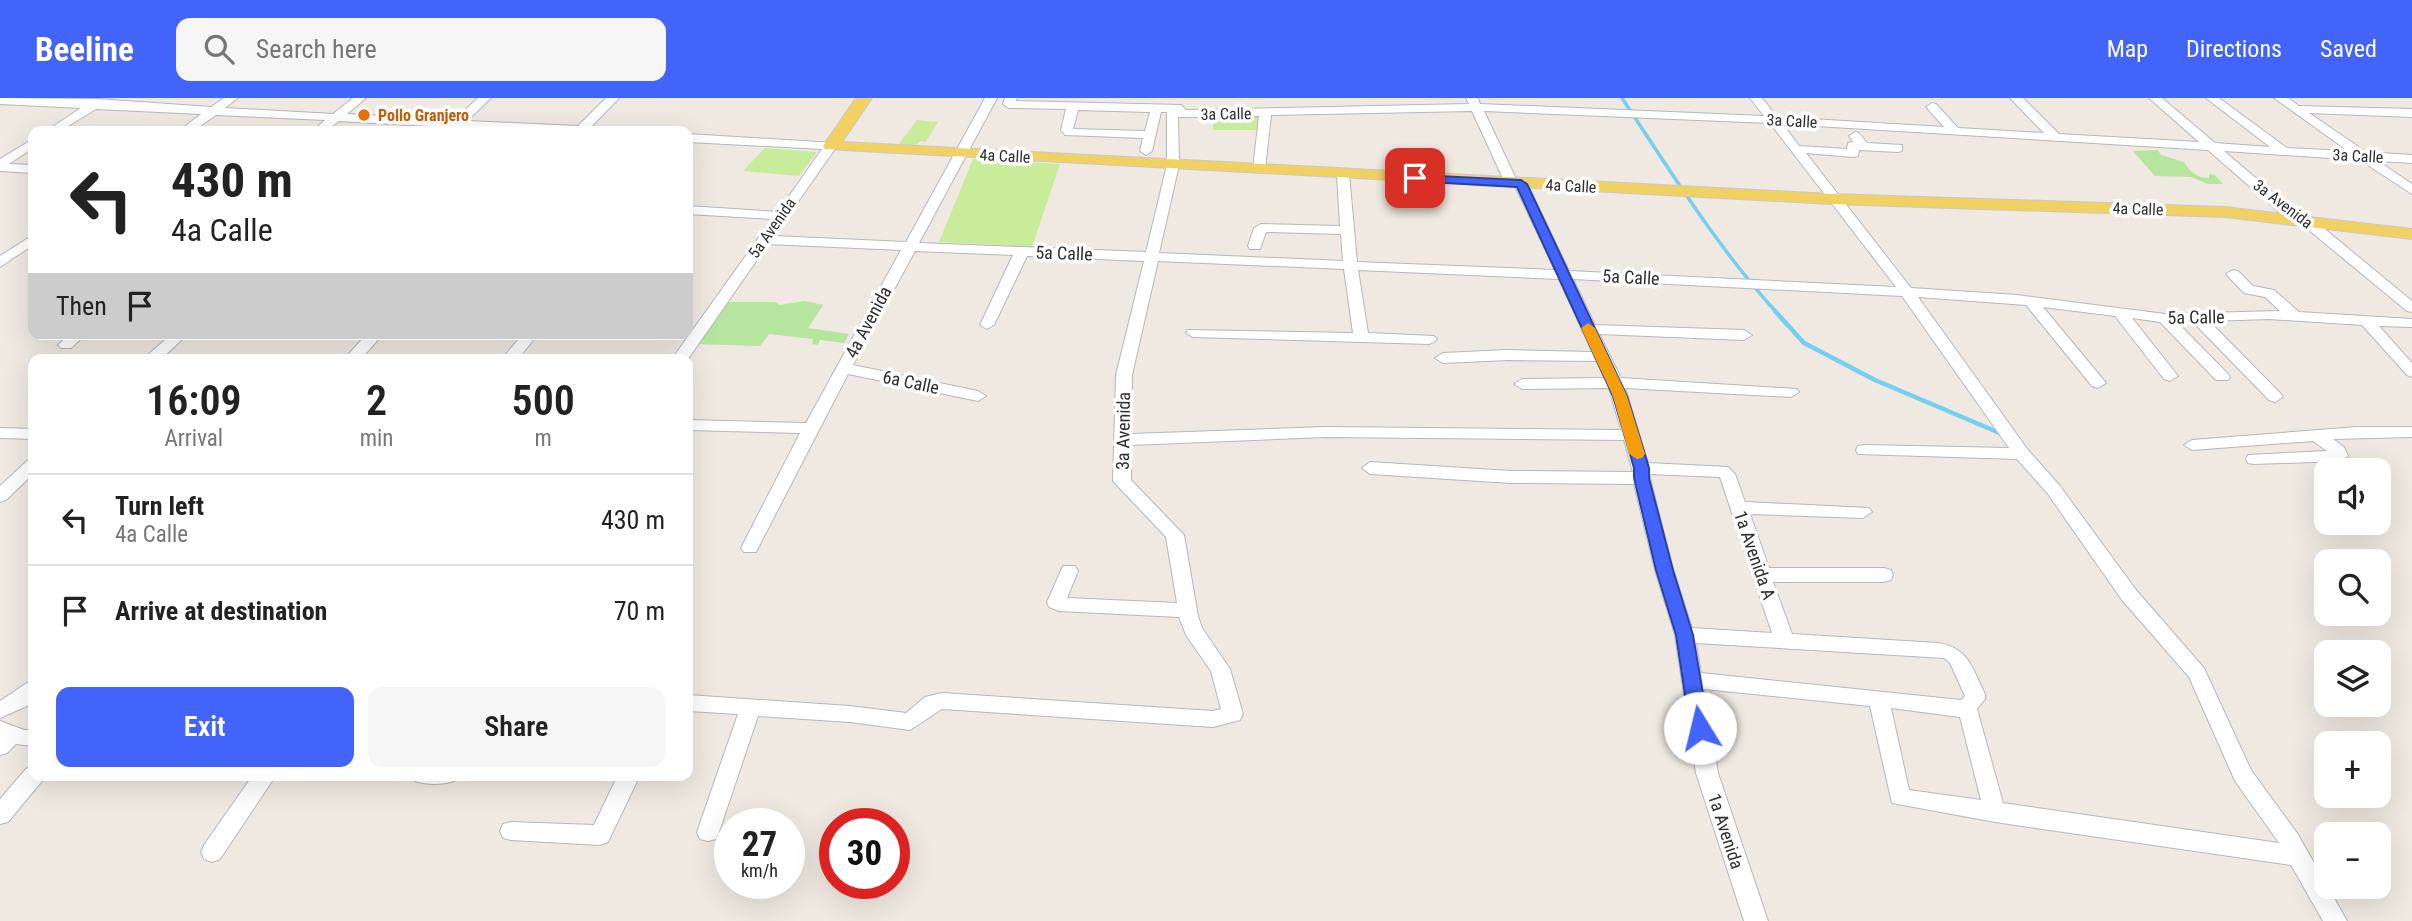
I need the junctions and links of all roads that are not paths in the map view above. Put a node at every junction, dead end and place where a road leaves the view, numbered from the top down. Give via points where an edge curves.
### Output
1 (232, 98) edge
2 (360, 98) edge
3 (485, 98) edge
4 (613, 98) edge
5 (864, 98) edge
6 (991, 98) edge
7 (1419, 98) edge
8 (1664, 98) edge
9 (1756, 98) edge
10 (2016, 98) edge
11 (2155, 98) edge
12 (2212, 98) edge
13 (2280, 98) edge
14 (0, 100) edge
15 (100, 101) edge
16 (1010, 101) edge
17 (1474, 103) edge
18 (1073, 106) junction
19 (1268, 106) edge
20 (1931, 107) dead end
21 (2295, 109) junction
22 (1156, 110) junction
23 (214, 111) junction
24 (2412, 113) edge
25 (1172, 114) joint
26 (1675, 115) junction
27 (337, 117) junction
28 (1772, 120) junction
29 (1847, 125) junction
30 (60, 126) edge
31 (192, 126) edge
32 (325, 126) edge
33 (440, 126) edge
34 (453, 126) edge
35 (586, 126) edge
36 (1955, 132) junction
37 (1150, 135) junction
38 (2055, 137) junction
39 (694, 138) edge
40 (28, 146) edge
41 (831, 146) junction
42 (1861, 146) junction
43 (1898, 148) dead end
44 (2213, 148) junction
45 (1794, 149) junction
46 (1146, 152) dead end
47 (961, 153) junction
48 (2286, 153) junction
49 (2364, 157) junction
50 (2412, 159) edge
51 (1172, 165) junction
52 (0, 166) edge
53 (28, 169) edge
54 (1259, 169) junction
55 (1343, 174) junction
56 (1516, 184) junction
57 (2412, 190) edge
58 (1832, 199) junction
59 (693, 211) edge
60 (780, 216) junction
61 (2310, 224) junction
62 (1347, 230) junction
63 (2412, 234) edge
64 (764, 240) junction
65 (0, 244) edge
66 (910, 245) junction
67 (27, 246) edge
68 (1255, 246) dead end
69 (1022, 251) junction
70 (1151, 256) junction
71 (0, 263) edge
72 (1350, 264) junction
73 (1561, 274) junction
74 (2233, 274) dead end
75 (1908, 294) junction
76 (2031, 301) junction
77 (2412, 308) edge
78 (2120, 313) junction
79 (2294, 316) junction
80 (2197, 317) junction
81 (2165, 318) junction
82 (2365, 319) junction
83 (2412, 323) edge
84 (988, 325) dead end
85 (1589, 329) junction
86 (1193, 333) dead end
87 (1744, 335) dead end
88 (1361, 339) junction
89 (1430, 339) dead end
90 (72, 340) edge
91 (174, 340) edge
92 (370, 340) edge
93 (526, 340) edge
94 (66, 345) dead end
95 (157, 354) edge
96 (357, 354) edge
97 (514, 354) edge
98 (684, 354) edge
99 (1603, 357) junction
100 (1443, 358) dead end
101 (843, 368) junction
102 (2412, 372) edge
103 (2170, 376) dead end
104 (2222, 377) dead end
105 (1615, 383) junction
106 (2098, 383) dead end
107 (1522, 384) dead end
108 (1791, 392) dead end
109 (978, 396) dead end
110 (2275, 397) dead end
111 (693, 425) edge
112 (811, 428) junction
113 (2412, 432) edge
114 (0, 433) edge
115 (28, 434) edge
116 (1630, 435) junction
117 (2318, 436) junction
118 (1122, 440) junction
119 (2192, 445) dead end
120 (1864, 450) dead end
121 (2022, 454) junction
122 (2253, 459) dead end
123 (1370, 468) dead end
124 (28, 471) edge
125 (1641, 473) junction
126 (0, 496) edge
127 (1738, 508) junction
128 (1863, 512) dead end
129 (750, 548) dead end
130 (1069, 571) dead end
131 (1761, 575) junction
132 (1884, 575) dead end
133 (1188, 611) junction
134 (1685, 635) junction
135 (1785, 642) junction
136 (1692, 680) junction
137 (28, 692) edge
138 (1879, 700) junction
139 (693, 704) edge
140 (751, 706) junction
141 (1965, 709) junction
142 (0, 710) edge
143 (29, 781) edge
144 (261, 781) edge
145 (626, 781) edge
146 (1995, 813) junction
147 (0, 815) edge
148 (511, 831) dead end
149 (708, 832) dead end
150 (212, 852) dead end
151 (2298, 856) junction
152 (1756, 921) edge
153 (2335, 921) edge

1 - 23 street
2 - 27 street
3 - 34 street
4 - 35 street
5 - 41 main road, 5a Avenida
6 - 47 street, 4a Avenida
7 - 19 street via 1413,103
8 - 26 street
9 - 28 street
10 - 38 street
11 - 44 street, 3a Avenida
12 - 48 street
13 - 21 street
14 - 15 street
15 - 23 street
15 - 30 street
16 - 18 street, 3a Calle
17 - 19 street, 3a Calle
17 - 26 street, 3a Calle
17 - 56 street, 1a Avenida
18 - 22 street, 3a Calle
18 - 37 street via 1069,132
19 - 22 street, 3a Calle
19 - 25 street, 3a Calle
19 - 54 street
20 - 36 street
21 - 24 street
21 - 49 street
22 - 37 street
23 - 27 street
23 - 31 street
25 - 51 street, 3a Avenida
26 - 28 street, 3a Calle
27 - 32 street
27 - 33 street
28 - 29 street, 3a Calle
28 - 45 street
29 - 36 street, 3a Calle
29 - 42 street
36 - 38 street, 3a Calle
37 - 46 street
38 - 44 street, 3a Calle
39 - 41 street, 4a Calle
40 - 52 street
41 - 47 main road, 4a Calle
41 - 60 street, 5a Avenida
42 - 43 street
42 - 45 street via 1852,146 1856,153
44 - 48 street, 3a Calle
44 - 61 street, 3a Avenida via 2286,211
45 - 58 street
47 - 51 main road, 4a Calle
47 - 66 street, 4a Avenida
48 - 49 street, 3a Calle
49 - 50 street, 3a Calle
49 - 57 street
51 - 54 main road, 4a Calle
51 - 70 street, 3a Avenida
52 - 53 street
54 - 55 main road, 4a Calle
55 - 56 main road, 4a Calle
55 - 62 street
56 - 58 main road, 4a Calle
56 - 73 street, 1a Avenida
58 - 61 main road, 4a Calle via 2224,212
58 - 75 street
59 - 60 street
60 - 64 street, 5a Avenida
61 - 63 main road, 4a Calle
61 - 77 street, 3a Avenida
62 - 68 street via 1261,228
62 - 72 street
64 - 66 street, 5a Calle
64 - 98 street, 5a Avenida
65 - 67 street
66 - 69 street, 5a Calle
66 - 101 street, 4a Avenida
67 - 71 street
69 - 70 street, 5a Calle
69 - 84 street
70 - 72 street, 5a Calle
70 - 118 street, 3a Avenida via 1124,375
72 - 73 street, 5a Calle
72 - 88 street
73 - 75 street, 5a Calle
73 - 85 street, 1a Avenida
74 - 79 street via 2249,290 2269,293
75 - 76 street, 5a Calle
75 - 121 street
76 - 78 street, 5a Calle
76 - 106 street
78 - 81 street, 5a Calle
78 - 103 street
79 - 80 street, 5a Calle
79 - 82 street, 5a Calle
80 - 81 street, 5a Calle
80 - 110 street
81 - 104 street
82 - 83 street, 5a Calle
82 - 102 street
85 - 87 street
85 - 99 street, 1a Avenida
86 - 88 street
88 - 89 street
90 - 94 street
91 - 95 street
92 - 96 street
93 - 97 street
99 - 100 street
99 - 105 street, 1a Avenida
101 - 109 street, 6a Calle
101 - 112 street, 4a Avenida
105 - 107 street
105 - 108 street
105 - 116 street, 1a Avenida
111 - 112 street
112 - 129 street, 4a Avenida
113 - 117 street
114 - 115 street
116 - 118 street via 1325,432
116 - 125 street, 1a Avenida
117 - 119 street
117 - 122 street via 2340,456
118 - 133 street, 3a Avenida via 1122,481 1175,535
120 - 121 street
121 - 151 street via 2054,490 2129,595 2197,673 2243,775
123 - 125 street via 1511,477
124 - 126 street
125 - 127 street, 1a Avenida A via 1722,471
125 - 134 street, 1a Avenida
127 - 128 street
127 - 131 street, 1a Avenida A
130 - 133 street via 1059,604
131 - 132 street
131 - 135 street, 1a Avenida A
133 - 140 street, 3a Avenida via 1194,630 1220,669 1233,714 1228,717 942,701 932,703 910,722
134 - 135 street
134 - 136 street, 1a Avenida
135 - 141 street via 1915,646 1949,652 1957,658 1975,694
136 - 138 street
136 - 152 street, 1a Avenida via 1707,773
137 - 142 street
138 - 141 street
138 - 146 street via 1900,797
139 - 140 street
140 - 149 street
141 - 146 street
143 - 147 street
144 - 150 street
145 - 148 street via 600,835
146 - 151 street
151 - 153 street

